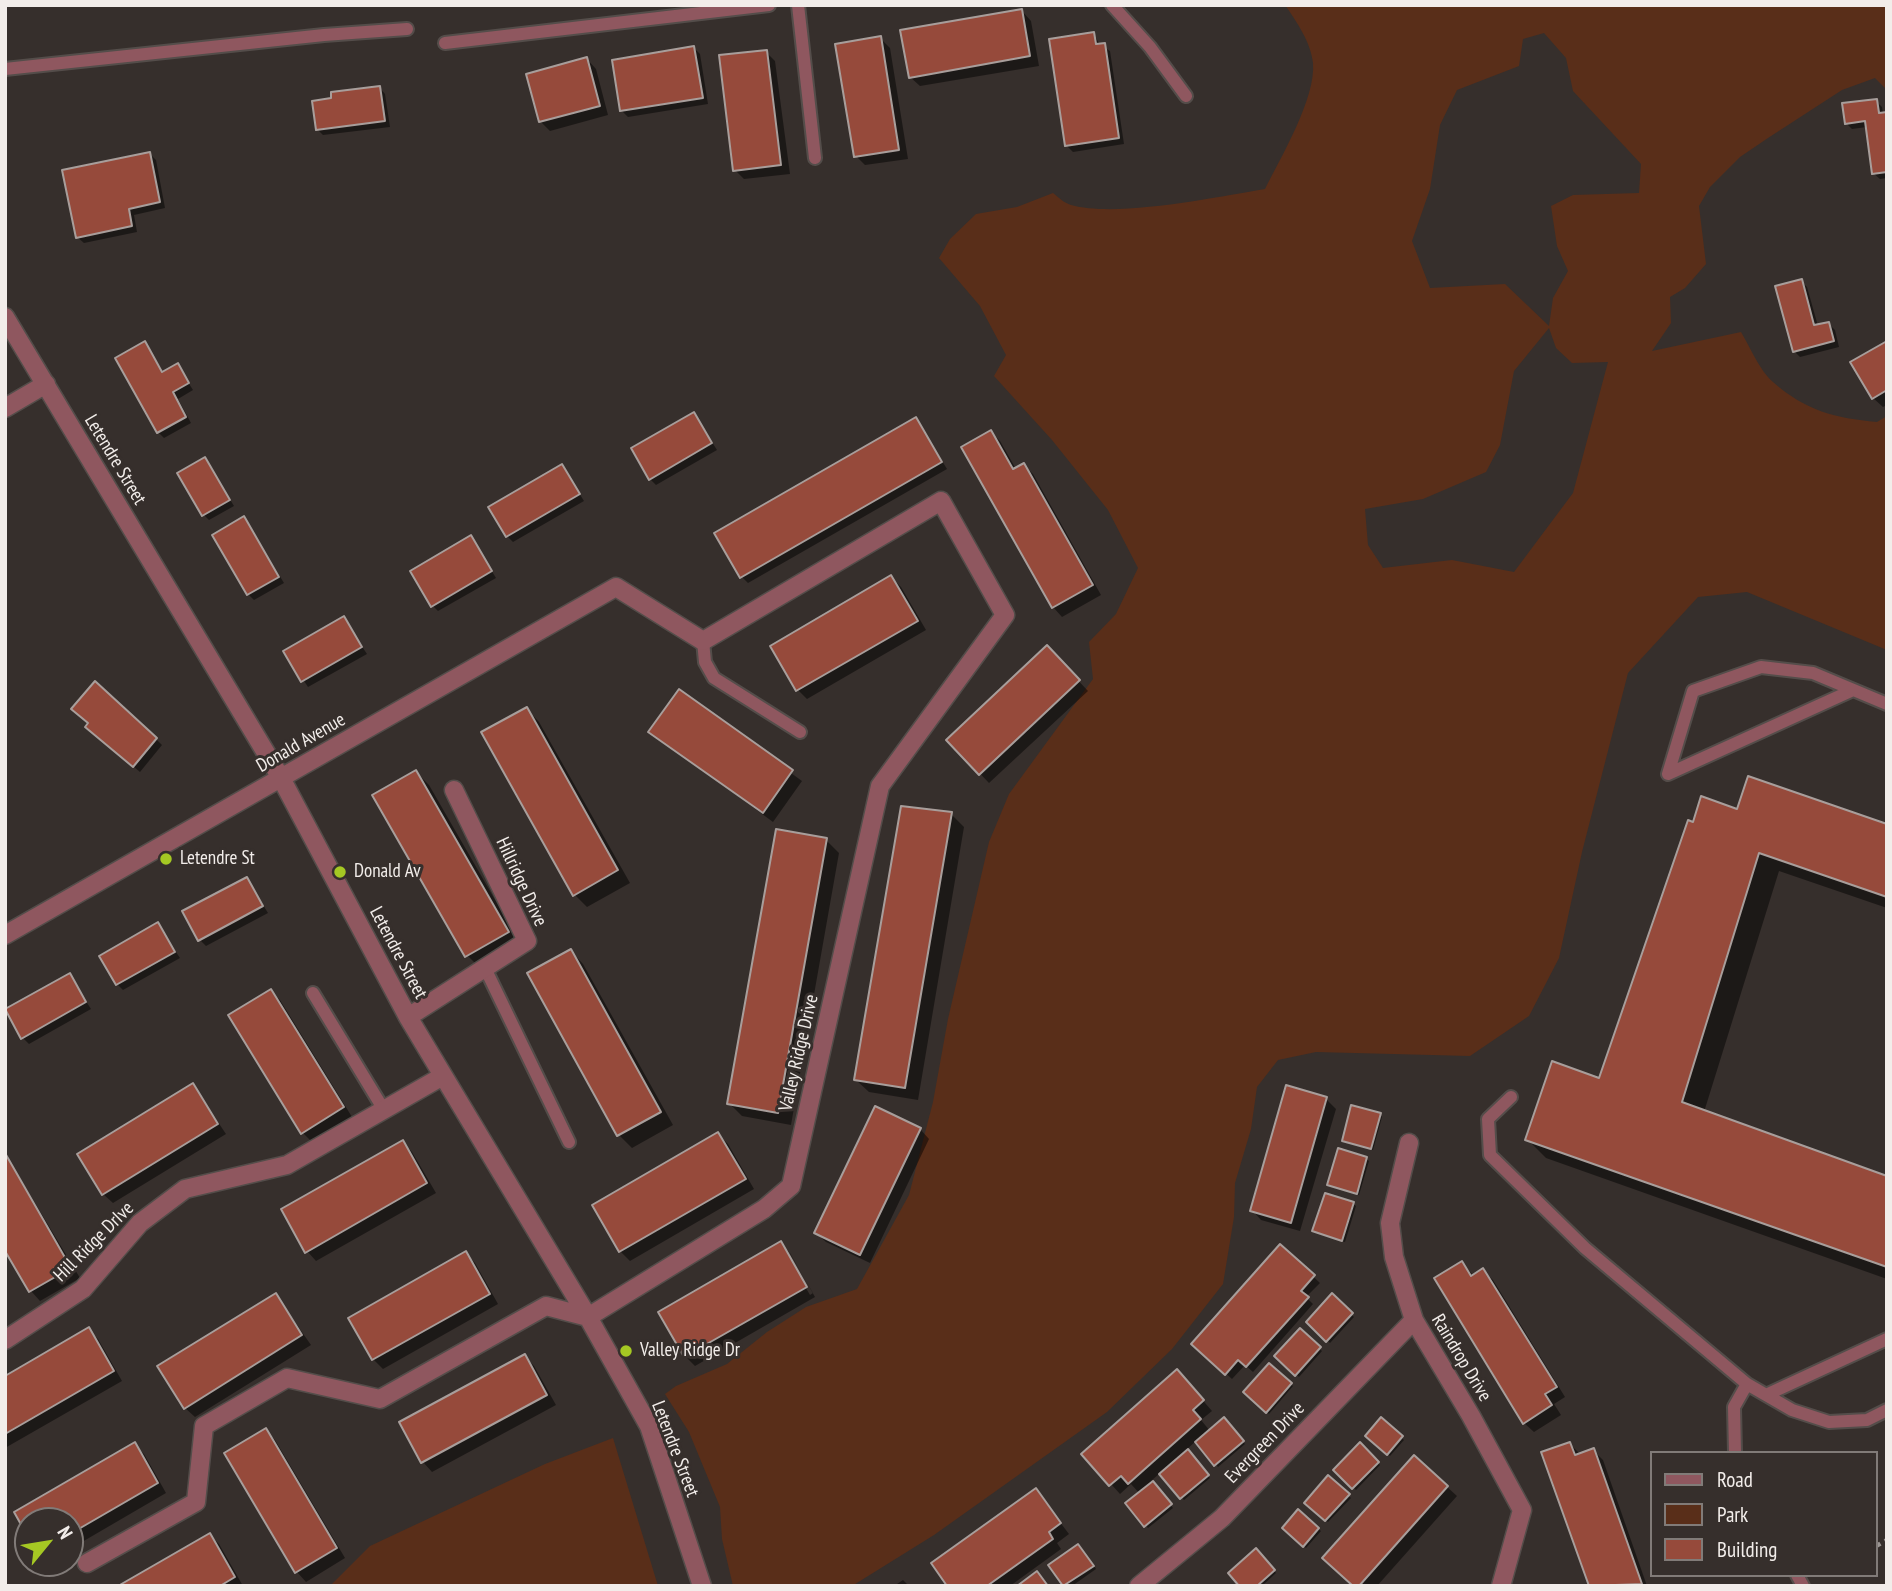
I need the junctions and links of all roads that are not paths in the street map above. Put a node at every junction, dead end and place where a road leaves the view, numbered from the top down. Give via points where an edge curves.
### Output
1 (769, 5) edge
2 (798, 5) edge
3 (1112, 5) edge
4 (407, 30) dead end
5 (445, 43) dead end
6 (5, 69) edge
7 (1185, 96) dead end
8 (815, 158) dead end
9 (5, 317) edge
10 (46, 384) junction
11 (5, 408) edge
12 (703, 641) junction
13 (1853, 690) junction
14 (1887, 704) edge
15 (800, 732) dead end
16 (281, 778) junction
17 (454, 790) dead end
18 (5, 935) edge
19 (485, 968) junction
20 (313, 993) dead end
21 (408, 1017) junction
22 (443, 1076) junction
23 (1511, 1097) dead end
24 (384, 1110) junction
25 (569, 1142) dead end
26 (1409, 1143) dead end
27 (588, 1317) junction
28 (1414, 1320) junction
29 (7, 1335) edge
30 (1887, 1339) edge
31 (1747, 1384) junction
32 (1766, 1395) junction
33 (1887, 1410) edge
34 (1735, 1451) edge
35 (87, 1563) dead end
36 (702, 1586) edge
37 (1139, 1586) edge
38 (1501, 1586) edge

1 - 5 lane
2 - 8 lane
3 - 7 lane
4 - 6 lane
9 - 10 street, Letendre Street
10 - 11 street
10 - 16 street, Letendre Street
12 - 15 lane via 705,663 715,678
12 - 16 street, Donald Avenue via 617,586
12 - 27 street, Valley Ridge Drive via 941,501 1005,615 880,786 791,1186 764,1209
13 - 13 lane via 1829,701 1668,774 1693,691 1761,667 1814,673
13 - 14 lane
16 - 18 street, Donald Avenue
16 - 21 street, Letendre Street
17 - 19 street, Hillridge Drive via 527,941
19 - 21 street, Hillridge Drive
19 - 25 lane
20 - 24 lane
21 - 22 street, Letendre Street
22 - 24 street, Hill Ridge DrIve
22 - 27 street, Letendre Street
23 - 31 lane via 1488,1119 1490,1155 1585,1248
24 - 29 street, Hill Ridge DrIve via 287,1165 185,1189 140,1223 83,1289
26 - 28 street, Raindrop Drive via 1390,1223 1394,1256
27 - 35 street via 546,1306 380,1399 287,1378 204,1426 196,1502
27 - 36 street, Letendre Street via 649,1426
28 - 37 street, Evergreen Drive via 1222,1518
28 - 38 street, Raindrop Drive via 1522,1510
30 - 32 lane
31 - 32 lane
31 - 34 lane via 1734,1407
32 - 33 lane via 1792,1410 1829,1422 1867,1420

